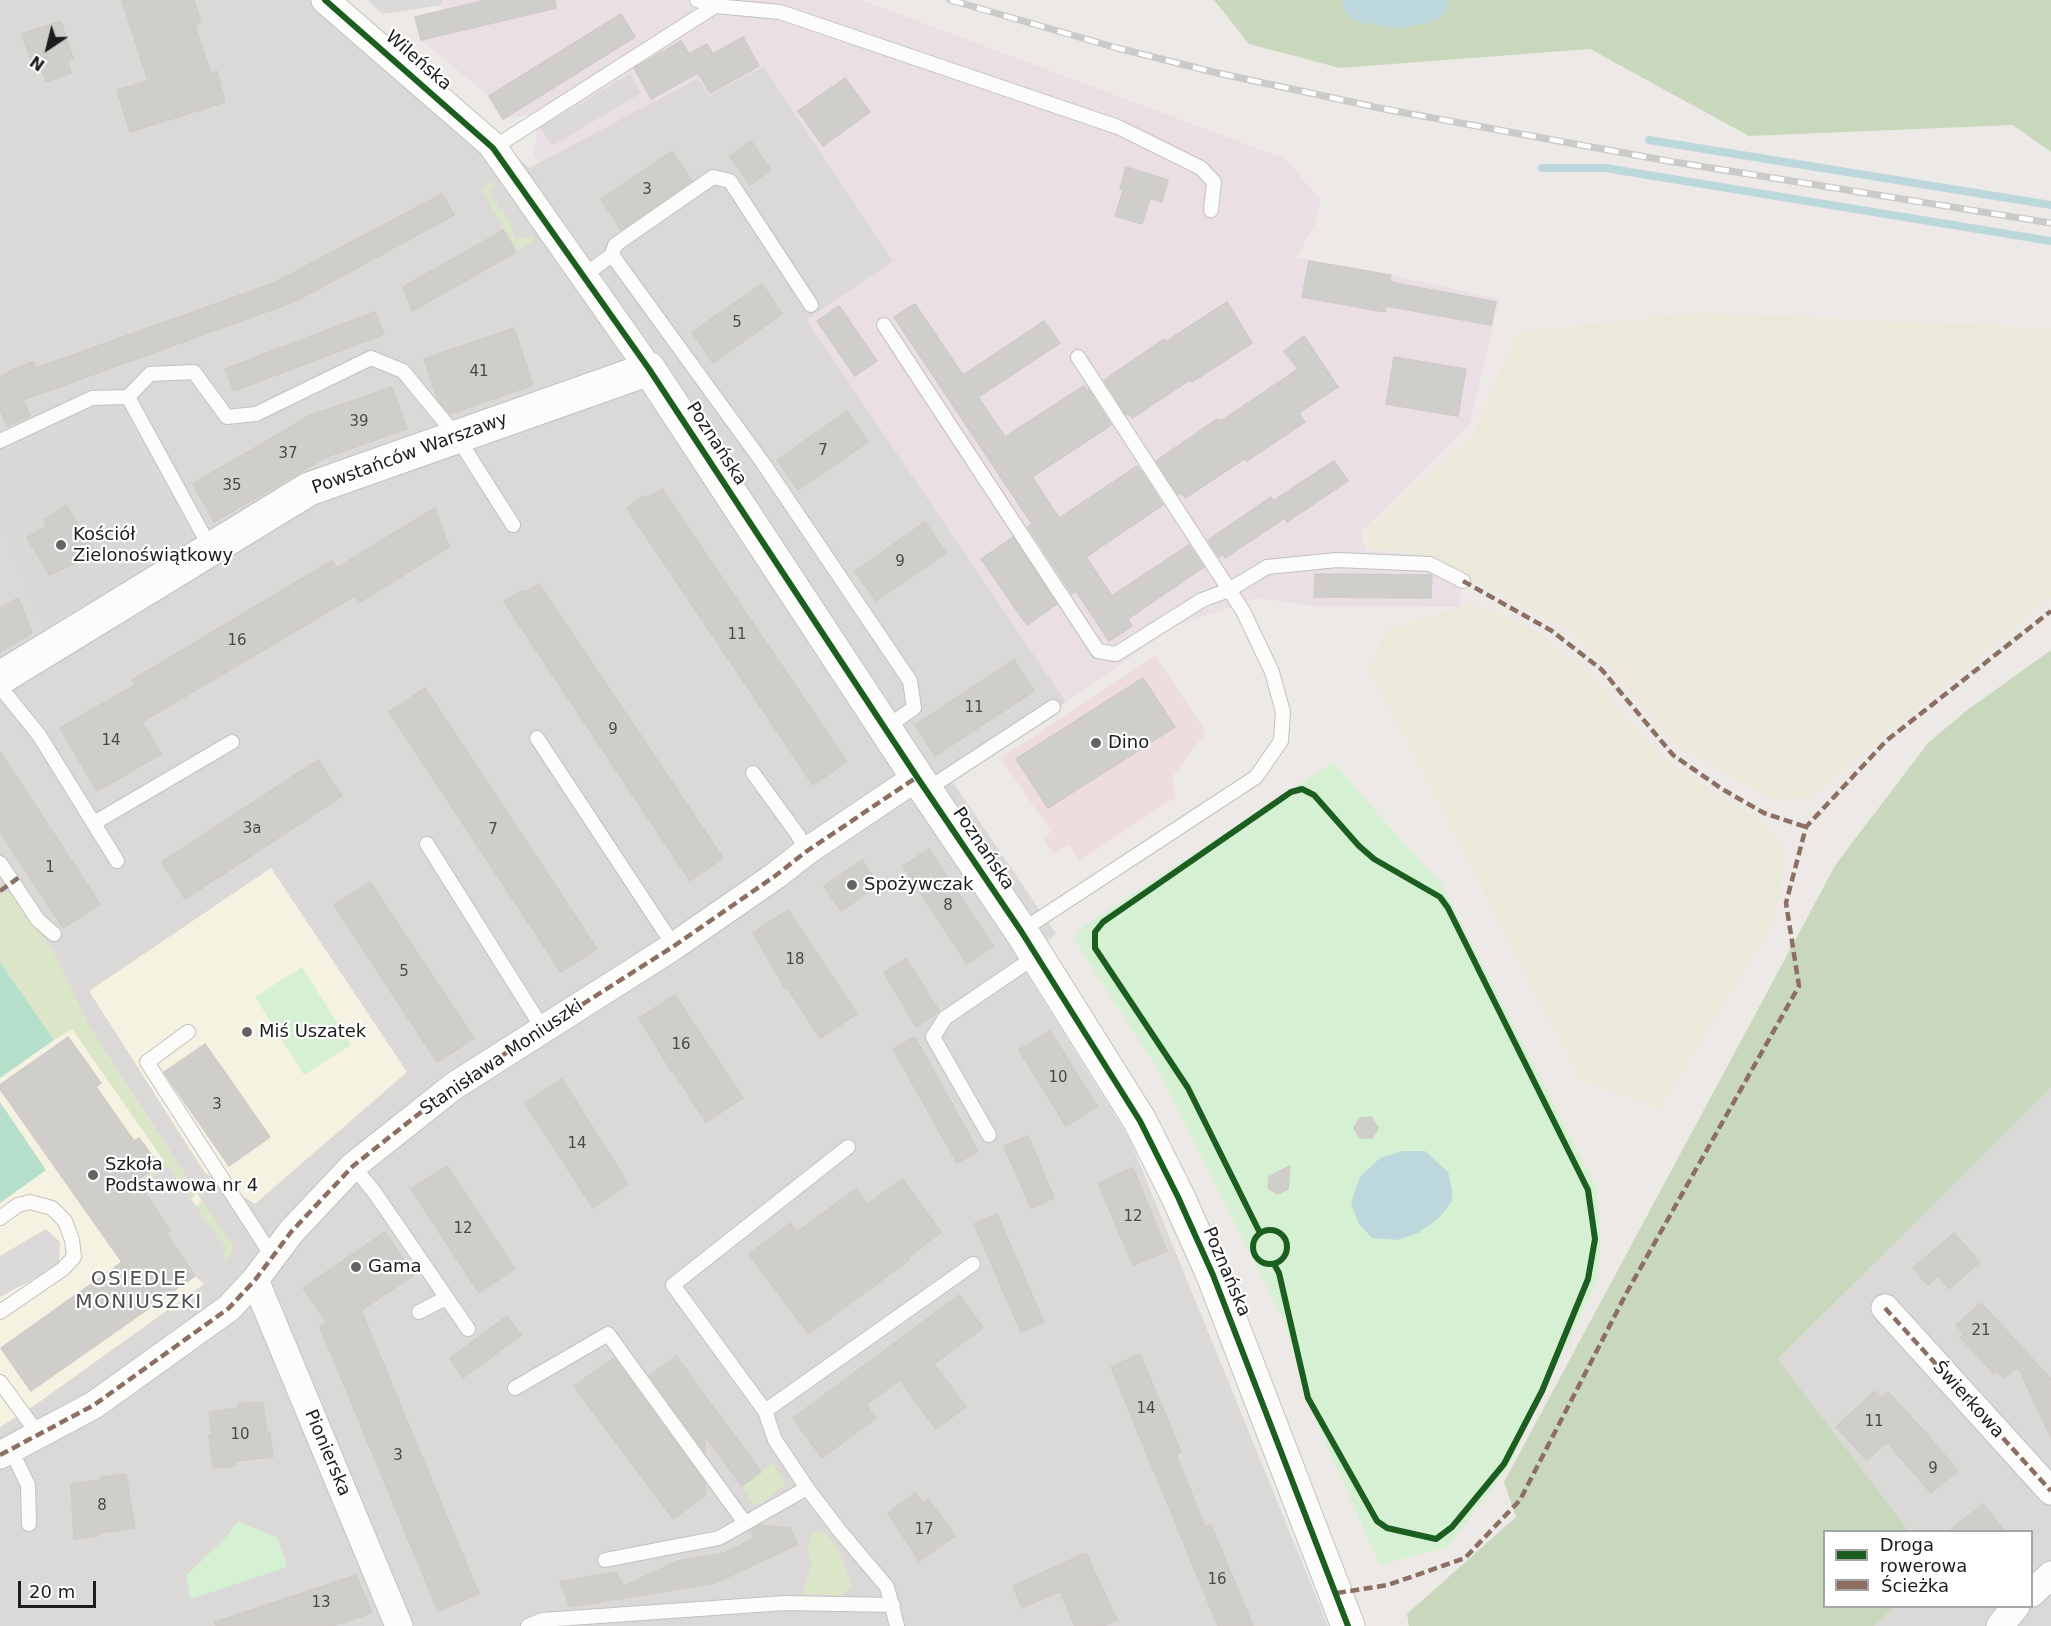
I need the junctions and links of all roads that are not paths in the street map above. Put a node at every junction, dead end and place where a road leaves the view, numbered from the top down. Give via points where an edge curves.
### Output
1 (325, 0) edge
2 (697, 0) edge
3 (715, 6) junction
4 (492, 146) junction
5 (1211, 210) dead end
6 (612, 255) junction
7 (583, 276) junction
8 (811, 306) dead end
9 (884, 325) dead end
10 (1078, 357) dead end
11 (649, 369) junction
12 (128, 397) junction
13 (457, 437) junction
14 (0, 441) edge
15 (513, 525) dead end
16 (211, 549) junction
17 (1463, 581) dead end
18 (1229, 590) junction
19 (0, 678) edge
20 (0, 687) edge
21 (1053, 707) dead end
22 (885, 728) junction
23 (537, 738) dead end
24 (232, 742) dead end
25 (753, 773) dead end
26 (921, 784) junction
27 (94, 823) junction
28 (427, 844) dead end
29 (807, 851) junction
30 (117, 861) dead end
31 (0, 863) edge
32 (54, 934) dead end
33 (1029, 944) junction
34 (674, 946) junction
35 (543, 1029) junction
36 (189, 1032) dead end
37 (989, 1135) dead end
38 (848, 1147) dead end
39 (353, 1166) junction
40 (0, 1218) edge
41 (272, 1256) junction
42 (973, 1264) dead end
43 (255, 1280) junction
44 (446, 1298) junction
45 (1885, 1308) dead end
46 (0, 1312) edge
47 (419, 1312) dead end
48 (468, 1329) dead end
49 (0, 1382) edge
50 (515, 1388) dead end
51 (765, 1411) junction
52 (39, 1435) junction
53 (6, 1453) edge
54 (807, 1488) junction
55 (2051, 1491) edge
56 (745, 1523) junction
57 (29, 1524) dead end
58 (605, 1560) dead end
59 (2051, 1575) edge
60 (2033, 1591) edge
61 (893, 1605) junction
62 (2014, 1608) edge
63 (399, 1626) edge
64 (528, 1626) edge
65 (897, 1626) edge
66 (1348, 1626) edge
67 (2000, 1626) edge

1 - 4 street, Wileńska
2 - 3 lane
3 - 4 lane
3 - 5 lane via 780,12 1118,127 1201,168 1214,182
4 - 7 street, Poznańska
6 - 7 lane
6 - 8 lane via 615,245 713,177 730,180
6 - 22 lane via 763,463 910,681 914,708
7 - 11 street, Poznańska
9 - 18 lane via 1098,651 1116,654 1202,600
10 - 18 lane
11 - 13 street, Powstańców Warszawy
11 - 22 street, Poznańska
12 - 13 lane via 150,374 194,372 227,417 256,414 371,358 403,371
12 - 14 lane via 92,398
12 - 16 lane
13 - 15 lane
13 - 16 street, Powstańców Warszawy via 309,489
16 - 19 street, Powstańców Warszawy
17 - 18 lane via 1430,564 1337,560 1267,567
18 - 33 lane via 1272,672 1283,712 1281,741 1256,777
20 - 27 lane via 39,735
21 - 26 lane
22 - 26 street, Poznańska
23 - 34 lane
24 - 27 lane
25 - 29 lane
26 - 29 street, Stanisława Moniuszki
26 - 33 street, Poznańska
27 - 30 lane
28 - 35 lane
29 - 34 street, Stanisława Moniuszki
31 - 32 lane via 38,920
33 - 37 lane via 945,1018 933,1037
33 - 66 street, Poznańska via 1140,1121 1178,1197 1217,1286
34 - 35 street, Stanisława Moniuszki
35 - 39 street, Stanisława Moniuszki via 454,1086
36 - 41 lane via 147,1062
38 - 51 lane via 673,1285
39 - 41 street, Stanisława Moniuszki
39 - 44 lane
40 - 46 lane via 30,1202 52,1208 65,1221 74,1257 63,1269
41 - 43 street, Stanisława Moniuszki
42 - 51 lane
43 - 52 street, Stanisława Moniuszki via 229,1308 94,1405
43 - 63 street, Pionierska
44 - 47 lane
44 - 48 lane
45 - 55 street, Świerkowa
49 - 52 lane
50 - 56 lane via 608,1334
51 - 54 lane via 775,1440
52 - 53 street, Stanisława Moniuszki
53 - 57 lane via 28,1485
54 - 56 lane
54 - 61 lane via 887,1587
56 - 58 lane via 719,1538
59 - 60 street
61 - 64 lane via 785,1603 542,1620
61 - 65 lane
62 - 67 street

